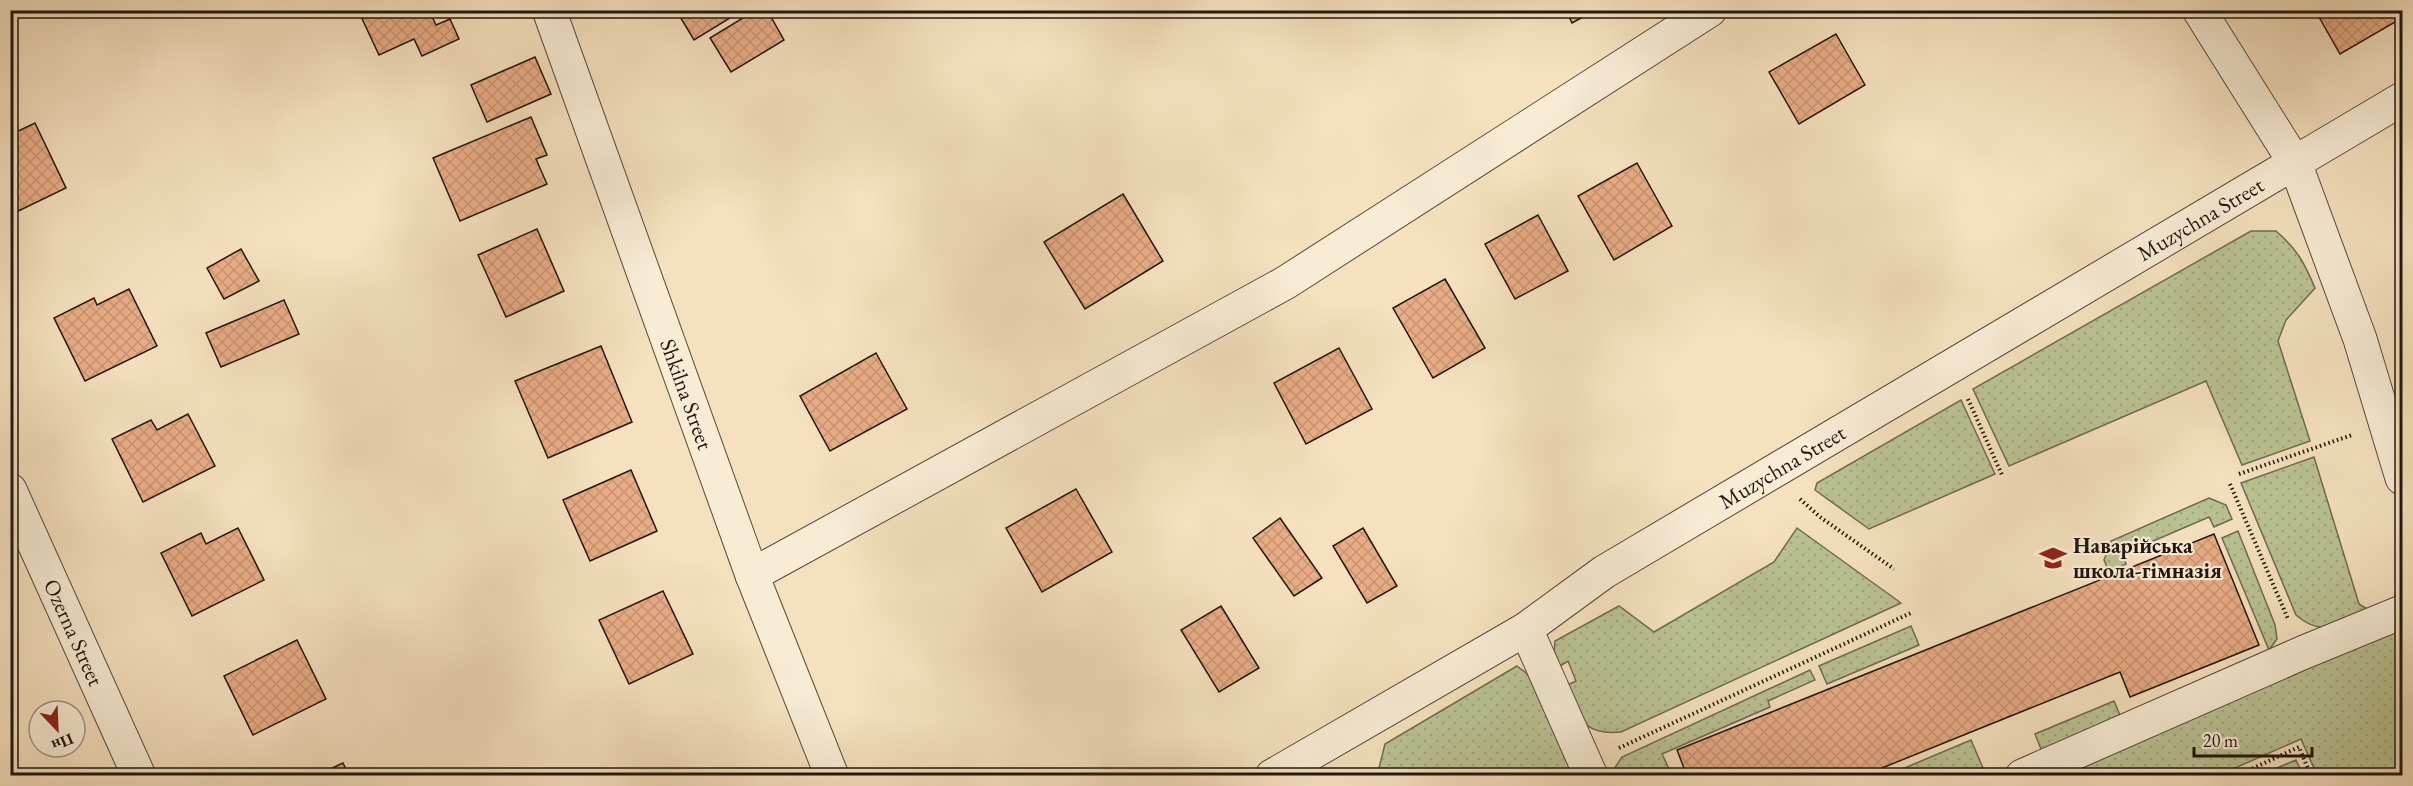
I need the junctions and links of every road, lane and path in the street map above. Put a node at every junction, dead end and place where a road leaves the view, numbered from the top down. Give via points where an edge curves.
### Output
1 (549, 10) edge
2 (1710, 10) edge
3 (2199, 10) edge
4 (2403, 99) edge
5 (2295, 163) junction
6 (1954, 366) junction
7 (2386, 424) junction
8 (1782, 467) junction
9 (2239, 474) dead end
10 (2002, 475) dead end
11 (2403, 478) edge
12 (2230, 484) dead end
13 (10, 490) edge
14 (1894, 569) dead end
15 (752, 575) junction
16 (1913, 612) dead end
17 (2403, 612) edge
18 (1526, 629) junction
19 (2302, 653) junction
20 (1589, 769) edge
21 (138, 776) edge
22 (832, 776) edge
23 (1272, 776) edge
24 (2022, 776) edge
25 (2236, 776) edge
26 (2311, 776) edge

1 - 15 street, Shkilna Street
2 - 15 street via 1285,283
3 - 5 street
4 - 5 street, Muzychna Street
5 - 6 street, Muzychna Street
5 - 7 street via 2360,339
6 - 8 street, Muzychna Street
6 - 10 path
7 - 9 path
7 - 11 street
8 - 14 path via 1802,501
8 - 18 street, Muzychna Street via 1604,572
12 - 19 path
13 - 21 street, Ozerna Street
15 - 22 street, Shkilna Street
16 - 20 path
17 - 19 street
18 - 20 street
18 - 23 street, Muzychna Street
19 - 24 street
25 - 26 path via 2299,747

